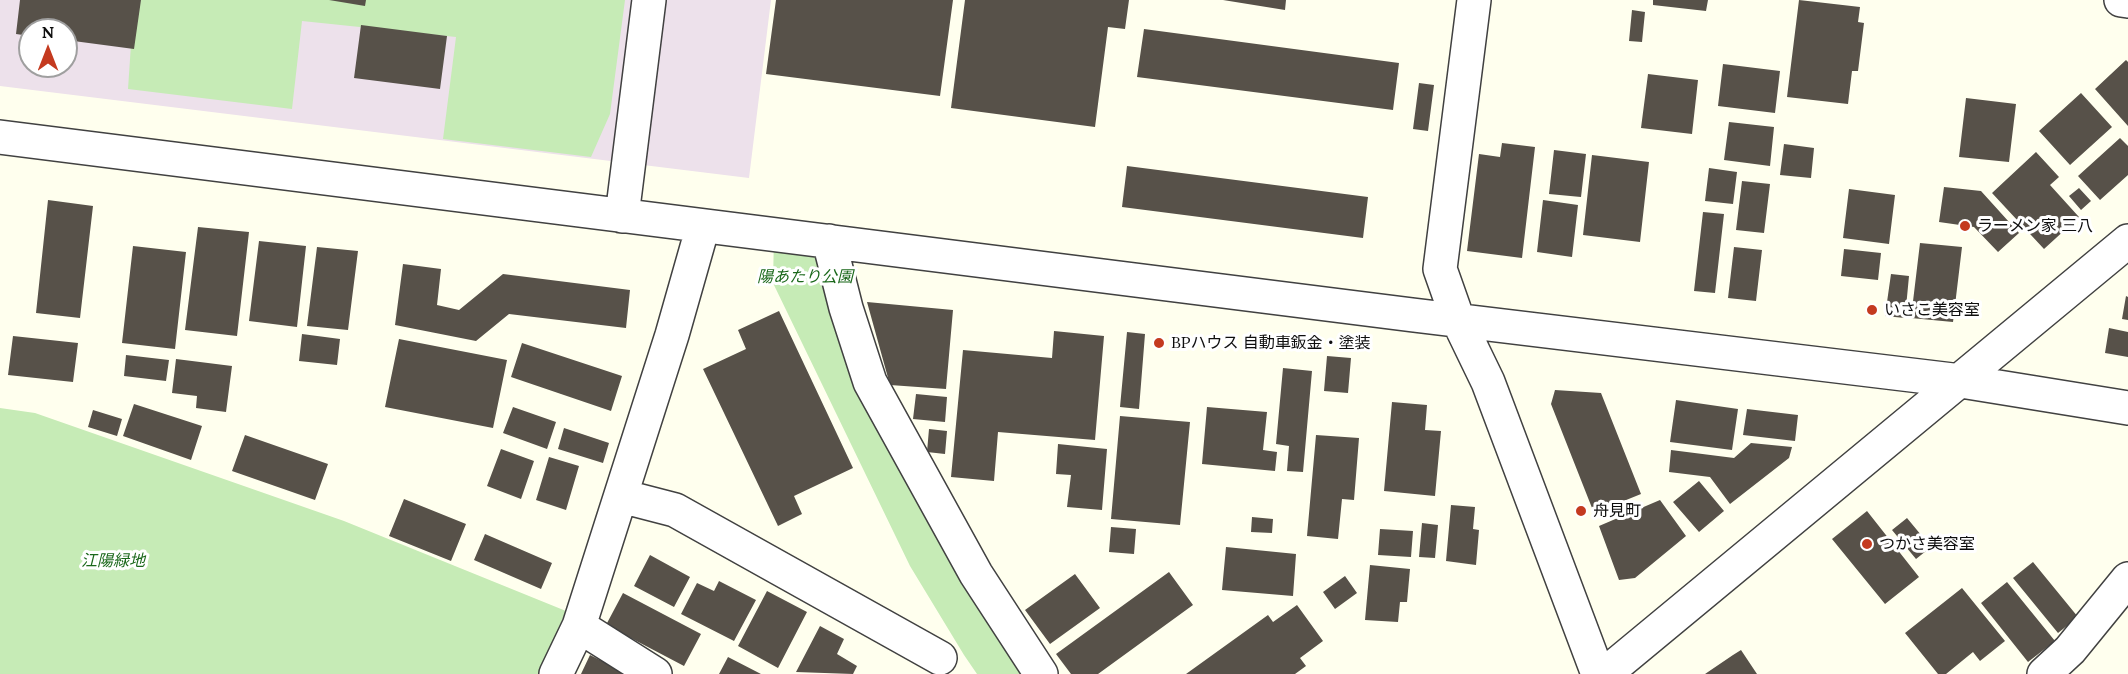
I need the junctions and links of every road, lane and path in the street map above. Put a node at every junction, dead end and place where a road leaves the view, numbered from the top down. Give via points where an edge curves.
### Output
1 (649, 0) edge
2 (1474, 0) edge
3 (2121, 0) edge
4 (2128, 1) edge
5 (0, 137) edge
6 (622, 216) junction
7 (703, 226) junction
8 (829, 241) junction
9 (2128, 241) edge
10 (1458, 320) junction
11 (1961, 381) junction
12 (2128, 408) edge
13 (621, 496) junction
14 (2128, 579) edge
15 (579, 626) junction
16 (940, 658) dead end
17 (556, 674) edge
18 (655, 674) edge
19 (1041, 674) edge
20 (1598, 674) edge
21 (1605, 674) edge
22 (2044, 674) edge

1 - 6 street
2 - 10 street via 1440,269
3 - 4 street
5 - 6 street
6 - 7 street
7 - 8 street
7 - 13 street
8 - 10 street
8 - 19 street via 870,382 976,574
9 - 11 street
10 - 11 street
10 - 20 street via 1488,382
11 - 12 street
11 - 21 street
13 - 15 street
13 - 16 street via 675,510
14 - 22 street via 2070,651
15 - 17 street
15 - 18 street

